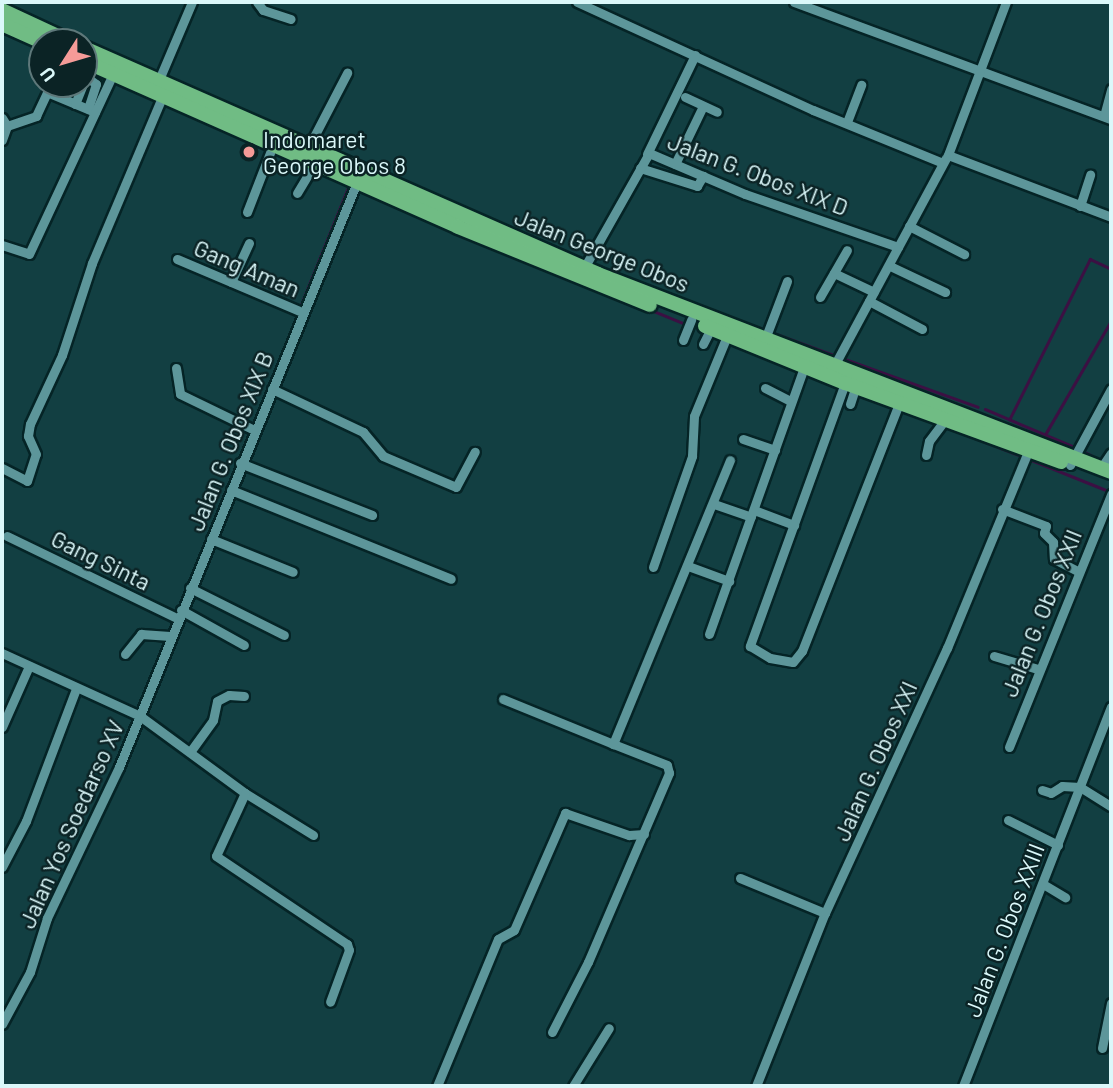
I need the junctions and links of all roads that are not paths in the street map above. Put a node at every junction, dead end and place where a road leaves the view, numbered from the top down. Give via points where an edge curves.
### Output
1 (192, 2) edge
2 (257, 2) edge
3 (577, 2) edge
4 (798, 2) edge
5 (1006, 2) edge
6 (2, 10) edge
7 (291, 19) dead end
8 (2, 25) edge
9 (41, 28) edge
10 (28, 36) edge
11 (98, 54) edge
12 (695, 55) junction
13 (98, 69) edge
14 (347, 73) dead end
15 (980, 74) junction
16 (111, 77) junction
17 (158, 82) junction
18 (861, 85) dead end
19 (1111, 89) edge
20 (685, 97) dead end
21 (44, 98) edge
22 (65, 98) edge
23 (77, 98) edge
24 (94, 98) edge
25 (161, 100) junction
26 (75, 104) junction
27 (703, 106) junction
28 (92, 111) junction
29 (717, 112) dead end
30 (1108, 118) edge
31 (4, 122) edge
32 (847, 122) junction
33 (2, 139) edge
34 (273, 145) junction
35 (308, 148) junction
36 (647, 154) junction
37 (946, 159) junction
38 (315, 163) junction
39 (675, 164) junction
40 (640, 168) junction
41 (703, 176) junction
42 (1090, 176) dead end
43 (357, 182) junction
44 (298, 193) dead end
45 (1080, 206) junction
46 (247, 212) dead end
47 (1111, 217) edge
48 (909, 226) junction
49 (248, 243) dead end
50 (2, 245) edge
51 (898, 247) junction
52 (847, 250) dead end
53 (964, 254) dead end
54 (177, 259) dead end
55 (890, 266) junction
56 (584, 268) junction
57 (834, 273) junction
58 (787, 281) dead end
59 (232, 282) junction
60 (945, 292) dead end
61 (820, 297) dead end
62 (872, 297) junction
63 (302, 312) junction
64 (691, 320) junction
65 (711, 328) junction
66 (922, 329) dead end
67 (727, 336) junction
68 (765, 339) junction
69 (683, 340) dead end
70 (703, 344) dead end
71 (834, 366) junction
72 (804, 367) junction
73 (176, 368) dead end
74 (850, 384) junction
75 (765, 388) dead end
76 (1111, 389) edge
77 (272, 390) junction
78 (791, 401) junction
79 (1108, 402) edge
80 (899, 403) junction
81 (850, 404) dead end
82 (945, 420) junction
83 (254, 430) junction
84 (743, 439) dead end
85 (775, 450) junction
86 (1028, 451) junction
87 (475, 452) dead end
88 (1074, 454) junction
89 (926, 455) dead end
90 (730, 460) dead end
91 (240, 463) junction
92 (1106, 463) edge
93 (2, 468) edge
94 (1111, 482) edge
95 (231, 490) junction
96 (1111, 495) edge
97 (714, 504) junction
98 (1002, 509) junction
99 (753, 513) junction
100 (372, 515) dead end
101 (793, 524) junction
102 (7, 536) dead end
103 (211, 538) junction
104 (688, 566) junction
105 (653, 567) dead end
106 (293, 572) dead end
107 (1079, 572) junction
108 (451, 579) dead end
109 (729, 580) junction
110 (190, 588) junction
111 (179, 614) junction
112 (709, 634) dead end
113 (284, 635) dead end
114 (170, 636) junction
115 (244, 645) dead end
116 (2, 653) edge
117 (125, 654) dead end
118 (994, 656) dead end
119 (29, 666) junction
120 (1038, 670) junction
121 (75, 691) junction
122 (244, 696) dead end
123 (503, 699) dead end
124 (1111, 707) edge
125 (140, 716) junction
126 (2, 727) edge
127 (613, 744) junction
128 (1009, 747) dead end
129 (190, 752) junction
130 (1080, 787) junction
131 (1042, 790) dead end
132 (245, 793) junction
133 (1111, 806) edge
134 (1008, 820) dead end
135 (643, 834) junction
136 (313, 835) dead end
137 (1058, 845) junction
138 (2, 867) edge
139 (740, 877) dead end
140 (1042, 884) junction
141 (1065, 897) dead end
142 (825, 913) junction
143 (330, 1002) dead end
144 (1111, 1003) edge
145 (2, 1024) edge
146 (609, 1028) dead end
147 (552, 1032) dead end
148 (1102, 1048) dead end
149 (437, 1086) edge
150 (573, 1086) edge
151 (756, 1086) edge
152 (963, 1086) edge

1 - 17 street
2 - 7 street via 261,9
3 - 12 street
4 - 15 street
5 - 15 street
6 - 9 main road
8 - 10 main road
11 - 17 main road, Jalan George Obos
12 - 32 street
12 - 36 street
13 - 16 main road, Jalan George Obos
14 - 35 street
15 - 30 street
15 - 37 street
16 - 25 main road, Jalan George Obos
16 - 28 street
17 - 35 main road, Jalan George Obos
18 - 32 street
19 - 30 street
20 - 27 street
21 - 31 street via 36,116
22 - 26 street
23 - 26 street
24 - 28 street
25 - 34 main road, Jalan George Obos
25 - 93 street via 92,263 62,355 30,424 28,436 36,454 27,481
26 - 28 street
27 - 29 street
27 - 39 street
28 - 50 street via 29,254
31 - 33 street
32 - 37 street
34 - 38 main road, Jalan George Obos
34 - 46 street
35 - 56 main road, Jalan George Obos
36 - 39 street, Jalan G. Obos XIX D
36 - 40 street, Jalan G. Obos XIX D
37 - 45 street
37 - 48 street
38 - 43 main road, Jalan George Obos
38 - 44 street
39 - 41 street, Jalan G. Obos XIX D
40 - 41 street via 698,186
40 - 56 street, Jalan G. Obos XIX D
41 - 51 street, Jalan G. Obos XIX D
42 - 45 street
43 - 63 street, Jalan G. Obos XIX B
43 - 64 main road, Jalan George Obos via 579,279
45 - 47 street
48 - 51 street
48 - 53 street
49 - 59 street
51 - 55 street
52 - 57 street
54 - 59 street, Gang Aman
55 - 60 street
55 - 62 street
56 - 68 main road, Jalan George Obos
57 - 61 street
57 - 62 street
58 - 68 street
59 - 63 street, Gang Aman
62 - 66 street
62 - 71 street
63 - 77 street, Jalan G. Obos XIX B
64 - 65 main road, Jalan George Obos
64 - 69 street
65 - 67 main road, Jalan George Obos
65 - 70 street
67 - 72 main road, Jalan George Obos
67 - 105 street via 694,416 690,464
68 - 71 main road, Jalan George Obos
71 - 88 main road, Jalan George Obos
72 - 74 main road, Jalan George Obos
72 - 78 street
73 - 83 street via 180,394
74 - 80 main road, Jalan George Obos
74 - 81 street
74 - 101 street
75 - 78 street
76 - 79 street
77 - 83 street, Jalan G. Obos XIX B
77 - 87 street via 363,432 383,456 456,487
78 - 85 street
79 - 88 street
80 - 82 main road, Jalan George Obos
80 - 101 street via 802,651 787,663 750,646
82 - 86 main road, Jalan George Obos
82 - 89 street via 929,441
83 - 91 street, Jalan G. Obos XIX B
84 - 85 street
85 - 99 street
86 - 88 main road, Jalan George Obos
86 - 98 street, Jalan G. Obos XXI
88 - 92 main road, Jalan George Obos
88 - 94 main road, Jalan George Obos
90 - 97 street
91 - 95 street, Jalan G. Obos XIX B
91 - 100 street
95 - 103 street, Jalan G. Obos XIX B
95 - 108 street
96 - 107 street, Jalan G. Obos XXII
97 - 99 street
97 - 104 street
98 - 107 street via 1046,526 1044,536 1052,542 1055,560
98 - 142 street, Jalan G. Obos XXI via 947,648
99 - 101 street
99 - 109 street
102 - 111 street, Gang Sinta
103 - 106 street
103 - 110 street, Jalan G. Obos XIX B
104 - 109 street
104 - 127 street
107 - 120 street, Jalan G. Obos XXII
109 - 112 street
110 - 111 street, Jalan G. Obos XIX B
110 - 113 street
111 - 114 street, Jalan G. Obos XIX B
111 - 115 street, Gang Sinta
114 - 117 street via 141,634
114 - 125 street, Jalan G. Obos XIX B
116 - 119 street
118 - 120 street
119 - 121 street
119 - 126 street
120 - 128 street, Jalan G. Obos XXII
121 - 125 street
121 - 138 street via 26,821
122 - 129 street via 229,695 217,701 213,720
123 - 127 street
124 - 130 street, Jalan G. Obos XXIII
125 - 129 street
125 - 145 street, Jalan Yos Soedarso XV via 85,846 47,918 30,972
127 - 135 street via 670,769
129 - 132 street
130 - 131 street via 1066,785 1051,793
130 - 133 street
130 - 137 street, Jalan G. Obos XXIII
132 - 136 street
132 - 143 street via 216,856 347,943 349,950
134 - 137 street
135 - 147 street
135 - 149 street via 630,835 565,813 514,930 498,939
137 - 140 street, Jalan G. Obos XXIII
139 - 142 street
140 - 141 street
140 - 152 street, Jalan G. Obos XXIII
142 - 151 street, Jalan G. Obos XXI
144 - 148 street
146 - 150 street

